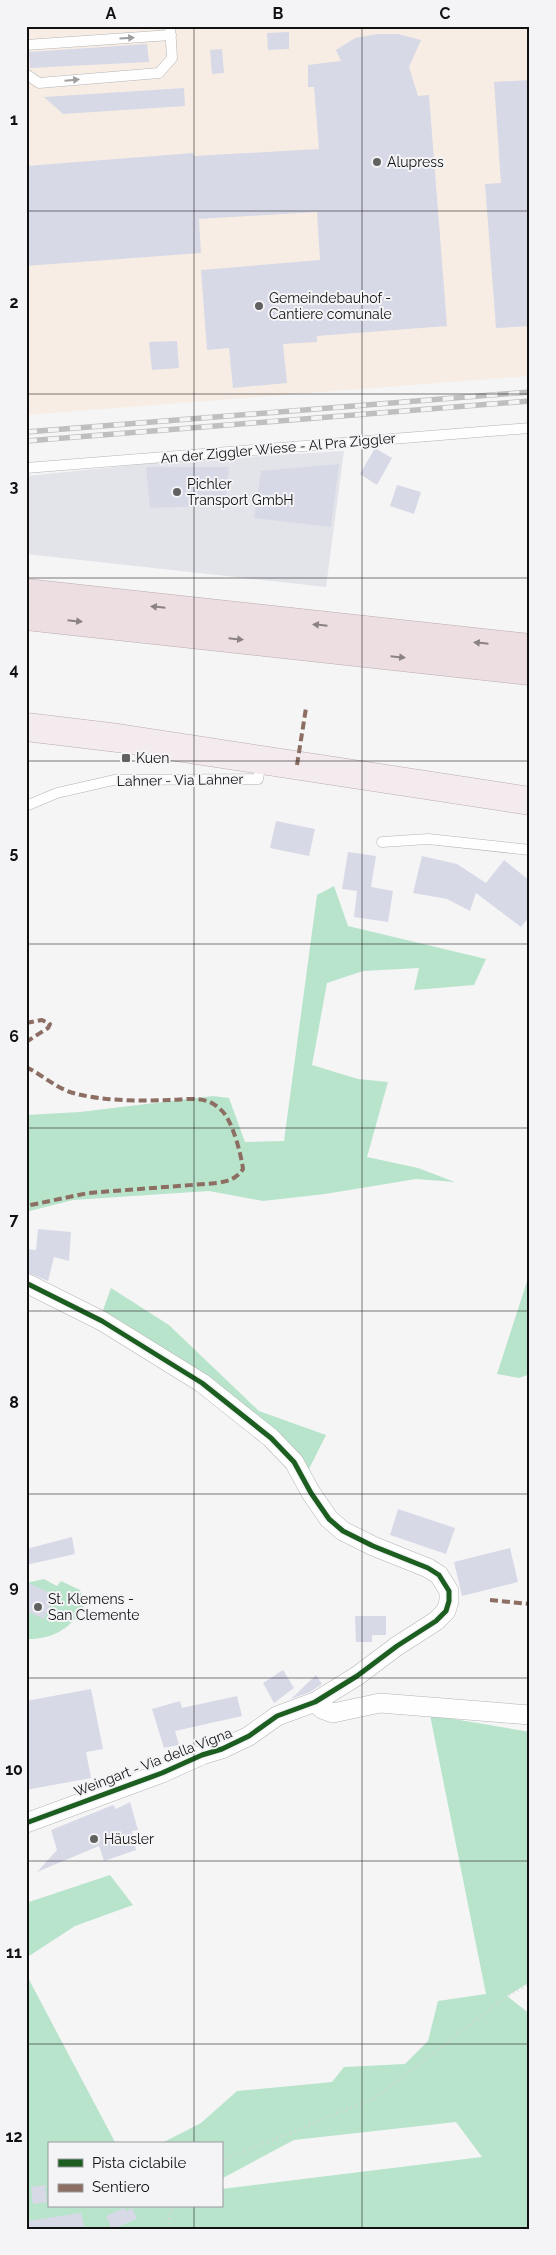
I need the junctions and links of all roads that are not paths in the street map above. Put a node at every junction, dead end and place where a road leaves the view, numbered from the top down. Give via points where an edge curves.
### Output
1 (171, 31) edge
2 (26, 45) edge
3 (26, 74) edge
4 (530, 428) edge
5 (26, 468) edge
6 (26, 593) edge
7 (26, 616) edge
8 (530, 648) edge
9 (530, 671) edge
10 (26, 726) edge
11 (261, 760) junction
12 (530, 801) edge
13 (26, 806) edge
14 (382, 842) dead end
15 (530, 850) edge
16 (26, 1283) edge
17 (315, 1702) junction
18 (530, 1714) edge
19 (26, 1823) edge

2 -> 1 lane
3 -> 1 lane via 39,83 159,73 172,58
4 - 5 lane, An der Ziggler Wiese - Al Pra Ziggler
8 -> 6 highway
7 -> 9 highway
10 - 11 main road
11 - 12 main road
11 - 13 lane, Lahner - Via Lahner via 258,780 114,780 57,793
14 - 15 lane via 428,839
16 - 17 street, Weingart - Via della Vigna via 102,1321 202,1382 272,1438 294,1462 329,1518 343,1531 428,1568 446,1582 450,1601 446,1612
17 - 18 street via 333,1713 380,1703
17 - 19 street, Weingart - Via della Vigna via 277,1716 249,1736 222,1749

